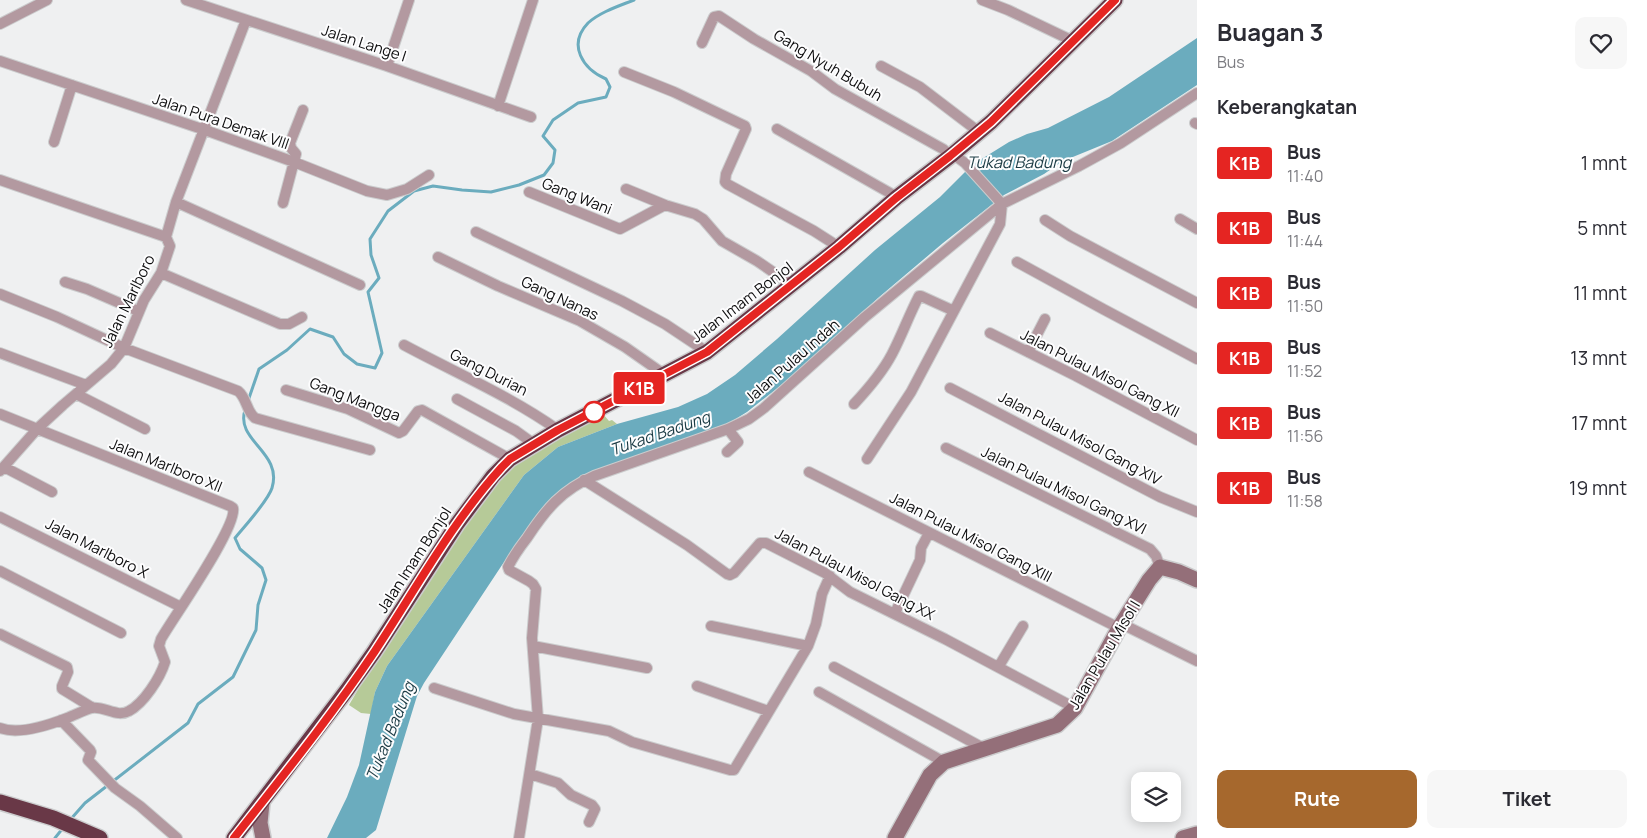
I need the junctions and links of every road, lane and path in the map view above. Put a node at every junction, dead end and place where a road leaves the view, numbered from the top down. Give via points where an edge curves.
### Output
1 (47, 0) edge
2 (186, 0) edge
3 (409, 0) edge
4 (532, 0) edge
5 (982, 0) edge
6 (1115, 0) edge
7 (246, 20) junction
8 (0, 24) edge
9 (1073, 42) junction
10 (702, 43) dead end
11 (0, 61) edge
12 (387, 66) junction
13 (881, 66) dead end
14 (624, 72) dead end
15 (72, 85) junction
16 (1197, 93) edge
17 (498, 106) junction
18 (303, 110) dead end
19 (531, 117) dead end
20 (777, 129) dead end
21 (205, 130) junction
22 (979, 132) junction
23 (54, 142) dead end
24 (956, 158) junction
25 (294, 162) junction
26 (429, 175) dead end
27 (0, 180) edge
28 (626, 189) dead end
29 (529, 192) dead end
30 (896, 198) junction
31 (176, 202) junction
32 (283, 203) dead end
33 (1000, 203) junction
34 (665, 205) junction
35 (1045, 220) dead end
36 (1180, 220) dead end
37 (1197, 229) edge
38 (476, 232) dead end
39 (166, 237) junction
40 (839, 247) junction
41 (438, 257) dead end
42 (1017, 262) dead end
43 (161, 273) junction
44 (65, 282) dead end
45 (360, 285) dead end
46 (792, 285) junction
47 (0, 294) edge
48 (1197, 303) edge
49 (138, 311) junction
50 (954, 311) junction
51 (302, 317) dead end
52 (1046, 319) dead end
53 (990, 334) dead end
54 (404, 345) dead end
55 (124, 348) junction
56 (707, 352) junction
57 (1028, 352) junction
58 (0, 353) edge
59 (1197, 359) edge
60 (665, 375) junction
61 (86, 386) junction
62 (950, 388) dead end
63 (286, 390) dead end
64 (76, 394) junction
65 (457, 398) dead end
66 (854, 404) dead end
67 (0, 414) edge
68 (38, 428) junction
69 (145, 429) dead end
70 (558, 430) junction
71 (728, 430) junction
72 (1197, 440) edge
73 (534, 444) junction
74 (946, 448) dead end
75 (370, 450) dead end
76 (727, 452) dead end
77 (510, 459) junction
78 (867, 459) dead end
79 (2, 469) edge
80 (809, 472) dead end
81 (584, 480) junction
82 (52, 492) dead end
83 (1197, 512) edge
84 (0, 517) edge
85 (929, 533) junction
86 (1160, 567) junction
87 (0, 571) edge
88 (830, 576) junction
89 (1197, 580) edge
90 (181, 607) junction
91 (894, 613) junction
92 (711, 626) dead end
93 (1023, 626) dead end
94 (1121, 626) junction
95 (121, 633) dead end
96 (0, 634) edge
97 (533, 646) junction
98 (808, 646) junction
99 (1197, 661) edge
100 (999, 666) junction
101 (834, 667) dead end
102 (647, 668) dead end
103 (698, 686) dead end
104 (434, 688) dead end
105 (818, 692) dead end
106 (93, 708) junction
107 (1075, 708) junction
108 (768, 711) junction
109 (538, 719) junction
110 (61, 720) junction
111 (0, 728) edge
112 (985, 749) junction
113 (944, 762) junction
114 (530, 774) junction
115 (0, 802) edge
116 (262, 803) junction
117 (589, 822) dead end
118 (1197, 834) edge
119 (100, 838) edge
120 (177, 838) edge
121 (234, 838) edge
122 (263, 838) edge
123 (519, 838) edge
124 (895, 838) edge
125 (1183, 838) edge

1 - 8 street
2 - 7 street, Jalan Lange I
3 - 12 street
4 - 17 street
5 - 9 street
6 - 9 highway, Jalan Imam Bonjol
7 - 12 street, Jalan Lange I
7 - 21 street, Jalan Marlboro
9 - 22 highway, Jalan Imam Bonjol
10 - 24 street, Gang Nyuh Bubuh via 714,16 719,16 835,89
11 - 15 street, Jalan Pura Demak VIII
12 - 17 street, Jalan Lange I
13 - 22 street via 920,87
14 - 40 street via 743,125 746,129 726,174 726,184
15 - 21 street, Jalan Pura Demak VIII
15 - 23 street
16 - 33 street, Jalan Pulau Indah via 1121,143
17 - 19 street, Jalan Lange I
18 - 25 street via 290,143 296,154
20 - 30 street
21 - 25 street, Jalan Pura Demak VIII
21 - 31 street, Jalan Marlboro
22 - 24 highway, Jalan Imam Bonjol
24 - 30 highway, Jalan Imam Bonjol
24 - 33 street
25 - 26 street, Jalan Pura Demak VIII via 367,191 387,195 407,189
25 - 32 street
27 - 39 street
28 - 34 street
29 - 34 street, Gang Wani via 620,229
30 - 40 highway, Jalan Imam Bonjol
31 - 39 street, Jalan Marlboro
31 - 45 street
33 - 50 street via 998,230
33 - 71 street, Jalan Pulau Indah via 865,316 764,408
34 - 46 street via 696,214 722,241
35 - 48 street
36 - 37 street
38 - 56 street via 622,301
39 - 43 street, Jalan Marlboro via 170,246
40 - 46 highway, Jalan Imam Bonjol
41 - 60 street, Gang Nanas via 580,321
42 - 59 street
43 - 49 street, Jalan Marlboro
43 - 51 street via 280,324 289,324
44 - 49 street
46 - 56 highway, Jalan Imam Bonjol
47 - 55 street
49 - 55 street, Jalan Marlboro
50 - 66 street via 919,296 884,368
50 - 78 street via 911,392
52 - 57 street
53 - 57 street, Jalan Pulau Misol Gang XII
54 - 70 street, Gang Durian via 497,392
55 - 61 street, Jalan Marlboro
55 - 75 street via 241,393 255,418
56 - 60 highway, Jalan Imam Bonjol
57 - 72 street, Jalan Pulau Misol Gang XII
58 - 61 street
60 - 70 highway, Jalan Imam Bonjol
61 - 64 street, Jalan Marlboro
62 - 83 street, Jalan Pulau Misol Gang XIV via 1141,488
63 - 77 street, Gang Mangga via 348,409 399,433 422,410
64 - 68 street, Jalan Marlboro
64 - 69 street
65 - 73 street
67 - 68 street
68 - 79 street, Jalan Marlboro
68 - 90 street, Jalan Marlboro XII via 234,508 234,516 225,534
70 - 73 highway, Jalan Imam Bonjol
71 - 76 street via 738,442
71 - 81 street, Jalan Pulau Indah
73 - 77 highway, Jalan Imam Bonjol
74 - 86 street, Jalan Pulau Misol Gang XVI via 1150,549
77 - 116 highway, Jalan Imam Bonjol via 457,524 364,667
79 - 82 street
80 - 85 street, Jalan Pulau Misol Gang XIII
81 - 88 street, Jalan Pulau Misol Gang XX via 727,574 734,573 763,542
81 - 97 street, Jalan Pulau Indah via 568,490 543,514 508,567 535,587
84 - 90 street, Jalan Marlboro X
85 - 91 street via 921,548 920,560
85 - 94 street, Jalan Pulau Misol Gang XIII
86 - 89 street
86 - 94 street, Jalan Pulau Misol I via 1148,580
87 - 95 street
88 - 91 street, Jalan Pulau Misol Gang XX via 850,592
88 - 98 street
90 - 106 street via 161,639 159,646 164,665 134,708 120,713
91 - 100 street, Jalan Pulau Misol Gang XX
92 - 98 street
93 - 100 street
94 - 99 street, Jalan Pulau Misol Gang XIII
94 - 107 street, Jalan Pulau Misol I
96 - 106 street via 66,667 68,672 62,689
97 - 102 street
97 - 109 street, Jalan Pulau Indah
98 - 108 street
100 - 107 street, Jalan Pulau Misol Gang XX
101 - 112 street
103 - 108 street
104 - 109 street
105 - 113 street
106 - 110 street
107 - 112 street, Jalan Pulau Misol I via 1057,725
108 - 109 street via 734,770 632,742 610,731
109 - 114 street, Jalan Pulau Indah
110 - 111 street via 22,730
110 - 120 street via 90,750 88,760 109,782
112 - 113 street, Jalan Pulau Misol I
113 - 124 street, Jalan Pulau Misol I via 930,775
114 - 117 street via 558,783 571,795 592,805 595,810
114 - 123 street, Jalan Pulau Indah
115 - 119 highway via 53,818
116 - 121 highway, Jalan Imam Bonjol
116 - 122 street via 260,823
118 - 125 street

